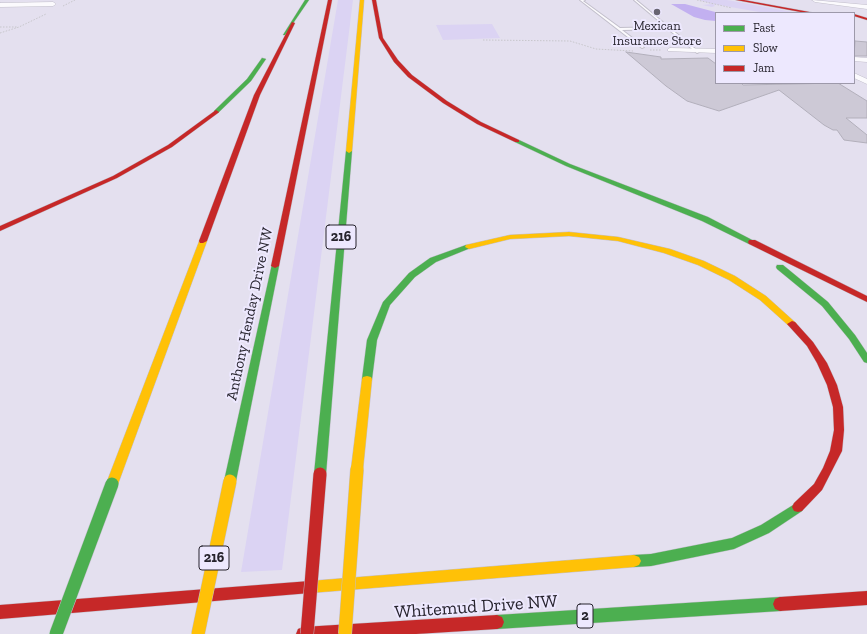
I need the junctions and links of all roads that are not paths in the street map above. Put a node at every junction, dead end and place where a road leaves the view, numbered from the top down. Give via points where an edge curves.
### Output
1 (307, 0) edge
2 (330, 0) edge
3 (362, 0) edge
4 (374, 0) edge
5 (582, 0) edge
6 (635, 0) edge
7 (738, 0) edge
8 (815, 0) edge
9 (52, 4) dead end
10 (0, 5) edge
11 (856, 5) junction
12 (867, 6) edge
13 (807, 12) edge
14 (855, 12) edge
15 (855, 16) edge
16 (867, 19) edge
17 (293, 23) junction
18 (669, 28) junction
19 (621, 29) junction
20 (643, 47) dead end
21 (670, 50) dead end
22 (715, 51) edge
23 (698, 52) junction
24 (855, 59) edge
25 (867, 60) edge
26 (855, 76) edge
27 (867, 82) edge
28 (705, 219) junction
29 (0, 228) edge
30 (867, 299) edge
31 (867, 360) edge
32 (867, 598) edge
33 (0, 612) edge
34 (56, 634) edge
35 (198, 634) edge
36 (303, 634) edge
37 (307, 634) edge
38 (345, 634) edge

1 - 17 main road
2 - 35 main road, Anthony Henday Drive NW / 216, bridge
3 - 37 main road, 216, bridge
4 - 28 main road via 378,30 385,46 410,76 445,102 479,123 568,165
5 - 19 lane
6 - 18 lane
7 - 13 main road
8 - 11 street via 844,6
9 - 10 street
11 - 12 street
11 - 14 street
15 - 16 main road
17 - 29 main road via 249,80 215,113 187,134 115,178
17 - 34 main road, bridge via 257,95
18 - 19 lane
18 - 23 lane
19 - 20 lane
21 - 23 street
22 - 23 street
24 - 25 street
26 - 27 street
28 - 30 main road
28 - 31 main road via 769,259 825,304
32 - 36 main road, Whitemud Drive NW / 2
33 - 38 main road, bridge via 651,560 734,542 765,529 794,511 818,487 836,451 839,430 838,407 832,385 810,344 763,298 732,278 667,251 618,239 569,234 510,237 474,245 433,260 412,275 386,304 372,340 357,469

